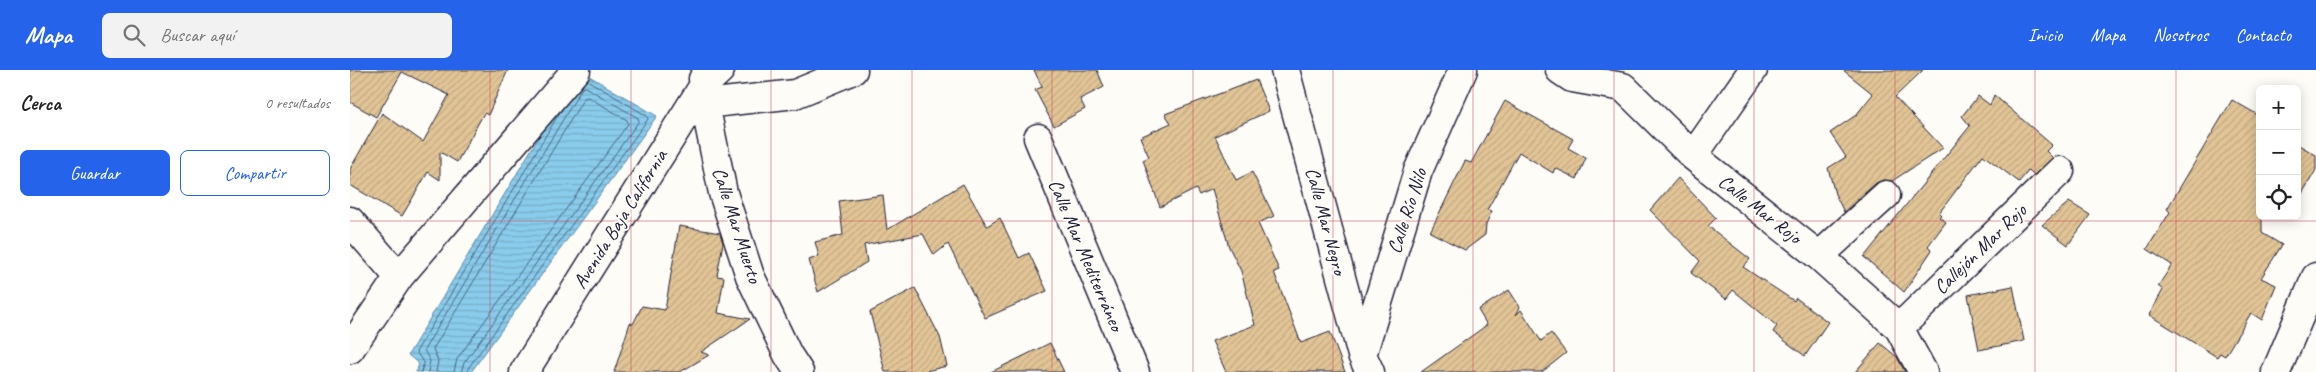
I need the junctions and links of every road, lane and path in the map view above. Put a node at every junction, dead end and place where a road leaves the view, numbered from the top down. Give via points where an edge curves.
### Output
1 (576, 70) edge
2 (853, 70) edge
3 (1285, 70) edge
4 (1463, 70) edge
5 (1560, 70) edge
6 (1753, 70) edge
7 (1619, 79) edge
8 (707, 82) edge
9 (1038, 138) dead end
10 (1693, 156) junction
11 (2060, 171) dead end
12 (1886, 195) dead end
13 (350, 221) edge
14 (1819, 256) junction
15 (399, 277) junction
16 (2316, 277) edge
17 (1899, 328) junction
18 (350, 348) edge
19 (1366, 364) edge
20 (524, 372) edge
21 (799, 372) edge
22 (1135, 372) edge
23 (1923, 372) edge
24 (2276, 372) edge

1 - 15 street
2 - 8 street via 795,94
3 - 19 street, Calle Mar Negro
4 - 19 street, Calle Río Nilo via 1418,171
5 - 7 street, Calle Mar Rojo via 1572,78
6 - 10 street
7 - 10 street, Calle Mar Rojo
8 - 20 street, Avenida Baja California
8 - 21 street, Calle Mar Muerto via 723,193 750,276
9 - 22 street, Calle Mar Mediterráneo
10 - 14 street, Calle Mar Rojo
11 - 17 street, Callejón Mar Rojo
12 - 14 street
13 - 15 street
14 - 17 street, Calle Mar Rojo
15 - 18 street
16 - 24 street
17 - 23 street, Calle Mar Rojo

